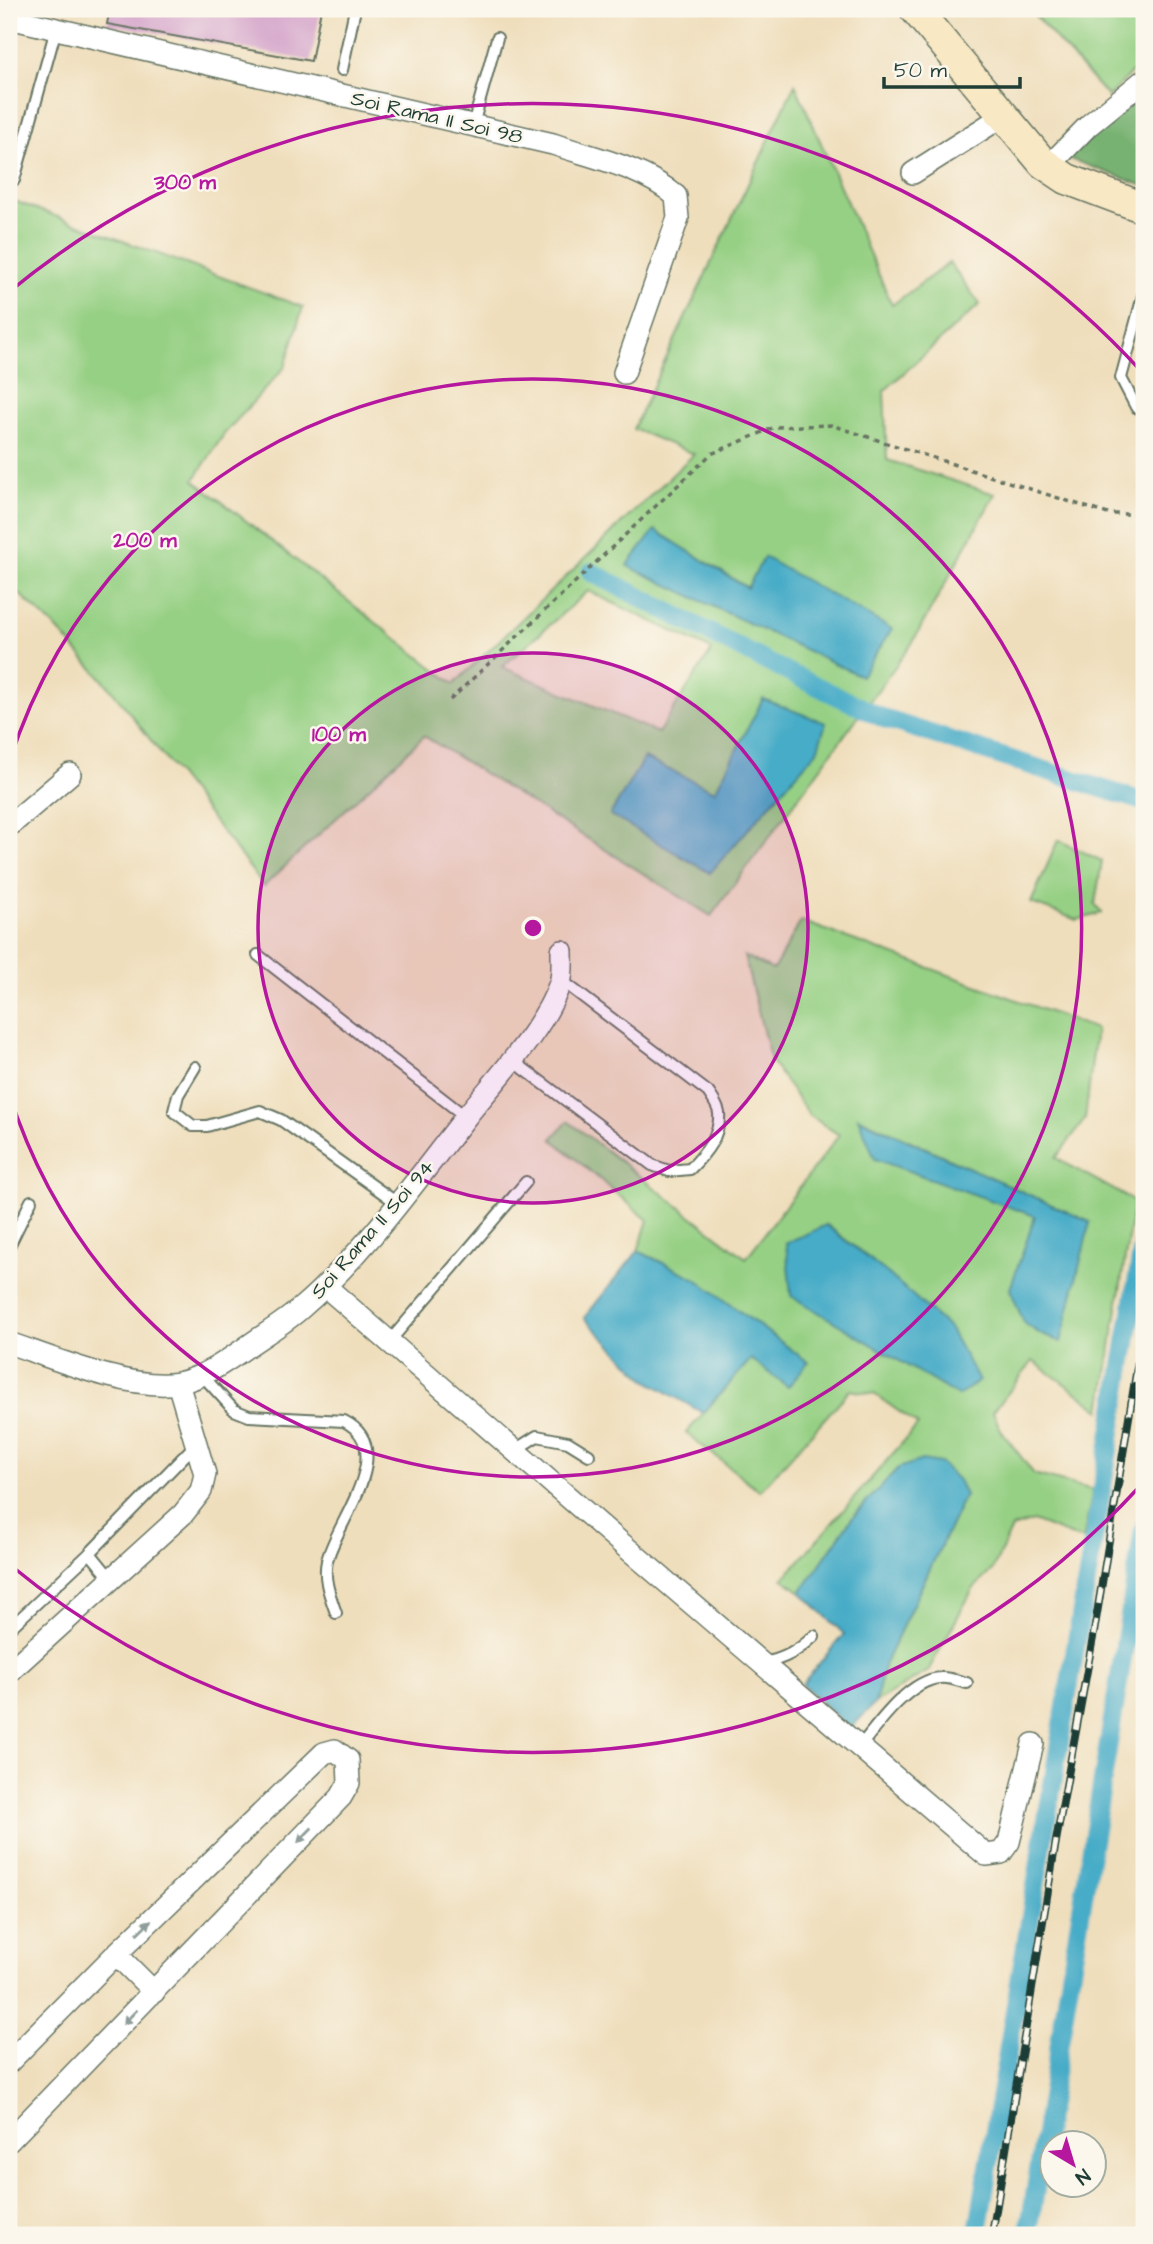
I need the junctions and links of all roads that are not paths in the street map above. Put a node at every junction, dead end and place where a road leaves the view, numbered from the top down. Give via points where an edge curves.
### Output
1 (355, 9) edge
2 (915, 9) edge
3 (34, 15) edge
4 (9, 18) edge
5 (56, 29) junction
6 (497, 38) dead end
7 (342, 70) dead end
8 (1144, 80) edge
9 (1003, 116) junction
10 (473, 125) junction
11 (1049, 166) junction
12 (913, 173) dead end
13 (14, 180) dead end
14 (1144, 208) edge
15 (1144, 292) edge
16 (624, 373) dead end
17 (1144, 411) edge
18 (70, 774) dead end
19 (9, 826) edge
20 (562, 951) dead end
21 (258, 955) dead end
22 (561, 981) junction
23 (512, 1060) junction
24 (195, 1066) dead end
25 (466, 1117) junction
26 (526, 1182) dead end
27 (31, 1200) dead end
28 (397, 1203) junction
29 (9, 1246) edge
30 (325, 1286) junction
31 (388, 1342) junction
32 (9, 1343) edge
33 (202, 1375) junction
34 (178, 1383) junction
35 (196, 1444) junction
36 (515, 1450) junction
37 (589, 1455) dead end
38 (90, 1553) junction
39 (112, 1580) junction
40 (336, 1613) dead end
41 (9, 1629) edge
42 (814, 1636) dead end
43 (763, 1663) junction
44 (9, 1672) edge
45 (967, 1683) dead end
46 (1032, 1744) dead end
47 (859, 1748) junction
48 (116, 1954) junction
49 (154, 1993) junction
50 (9, 2062) edge
51 (9, 2141) edge

1 - 7 lane
2 - 9 main road
3 - 4 street, Soi Rama II Soi 98
3 - 5 street, Soi Rama II Soi 98
5 - 10 street, Soi Rama II Soi 98
5 - 13 lane
6 - 10 lane
8 - 11 street via 1089,125
9 - 11 main road
9 - 12 street
10 - 16 street, Soi Rama II Soi 98 via 553,144 635,171 676,196 678,218
11 - 14 main road via 1067,179
15 - 17 lane via 1121,378 1136,407
18 - 19 street
20 - 22 street, Soi Rama II Soi 94
21 - 25 lane
22 - 23 street, Soi Rama II Soi 94 via 547,1011
22 - 23 lane via 708,1092 719,1111 717,1132 704,1154 691,1169 669,1171 652,1165
23 - 25 street, Soi Rama II Soi 94
24 - 28 lane via 178,1095 174,1111 181,1119 193,1126 207,1126 260,1111 281,1119
25 - 28 street, Soi Rama II Soi 94
26 - 31 lane
27 - 29 lane
28 - 30 street, Soi Rama II Soi 94
30 - 31 street
30 - 33 street, Soi Rama II Soi 94 via 298,1311
31 - 36 street
32 - 34 street, Soi Rama II Soi 94 via 125,1378
33 - 34 street, Soi Rama II Soi 94
33 - 40 lane via 234,1410 249,1416 344,1421 354,1426 365,1445 366,1465 351,1511 327,1560 326,1584
34 - 35 street
35 - 38 lane
35 - 39 street via 205,1474 201,1491 183,1514
36 - 37 lane via 537,1436 568,1442
36 - 43 street
38 - 39 lane
38 - 41 lane
39 - 44 street
42 - 43 lane via 782,1659
43 - 47 street
45 - 47 lane via 939,1678 915,1688 896,1703
46 - 47 street via 1009,1842 1001,1853 986,1855
48 - 49 street
48 -> 49 street via 324,1753 335,1750 348,1760 349,1783 341,1797
48 - 50 street
49 -> 51 street

